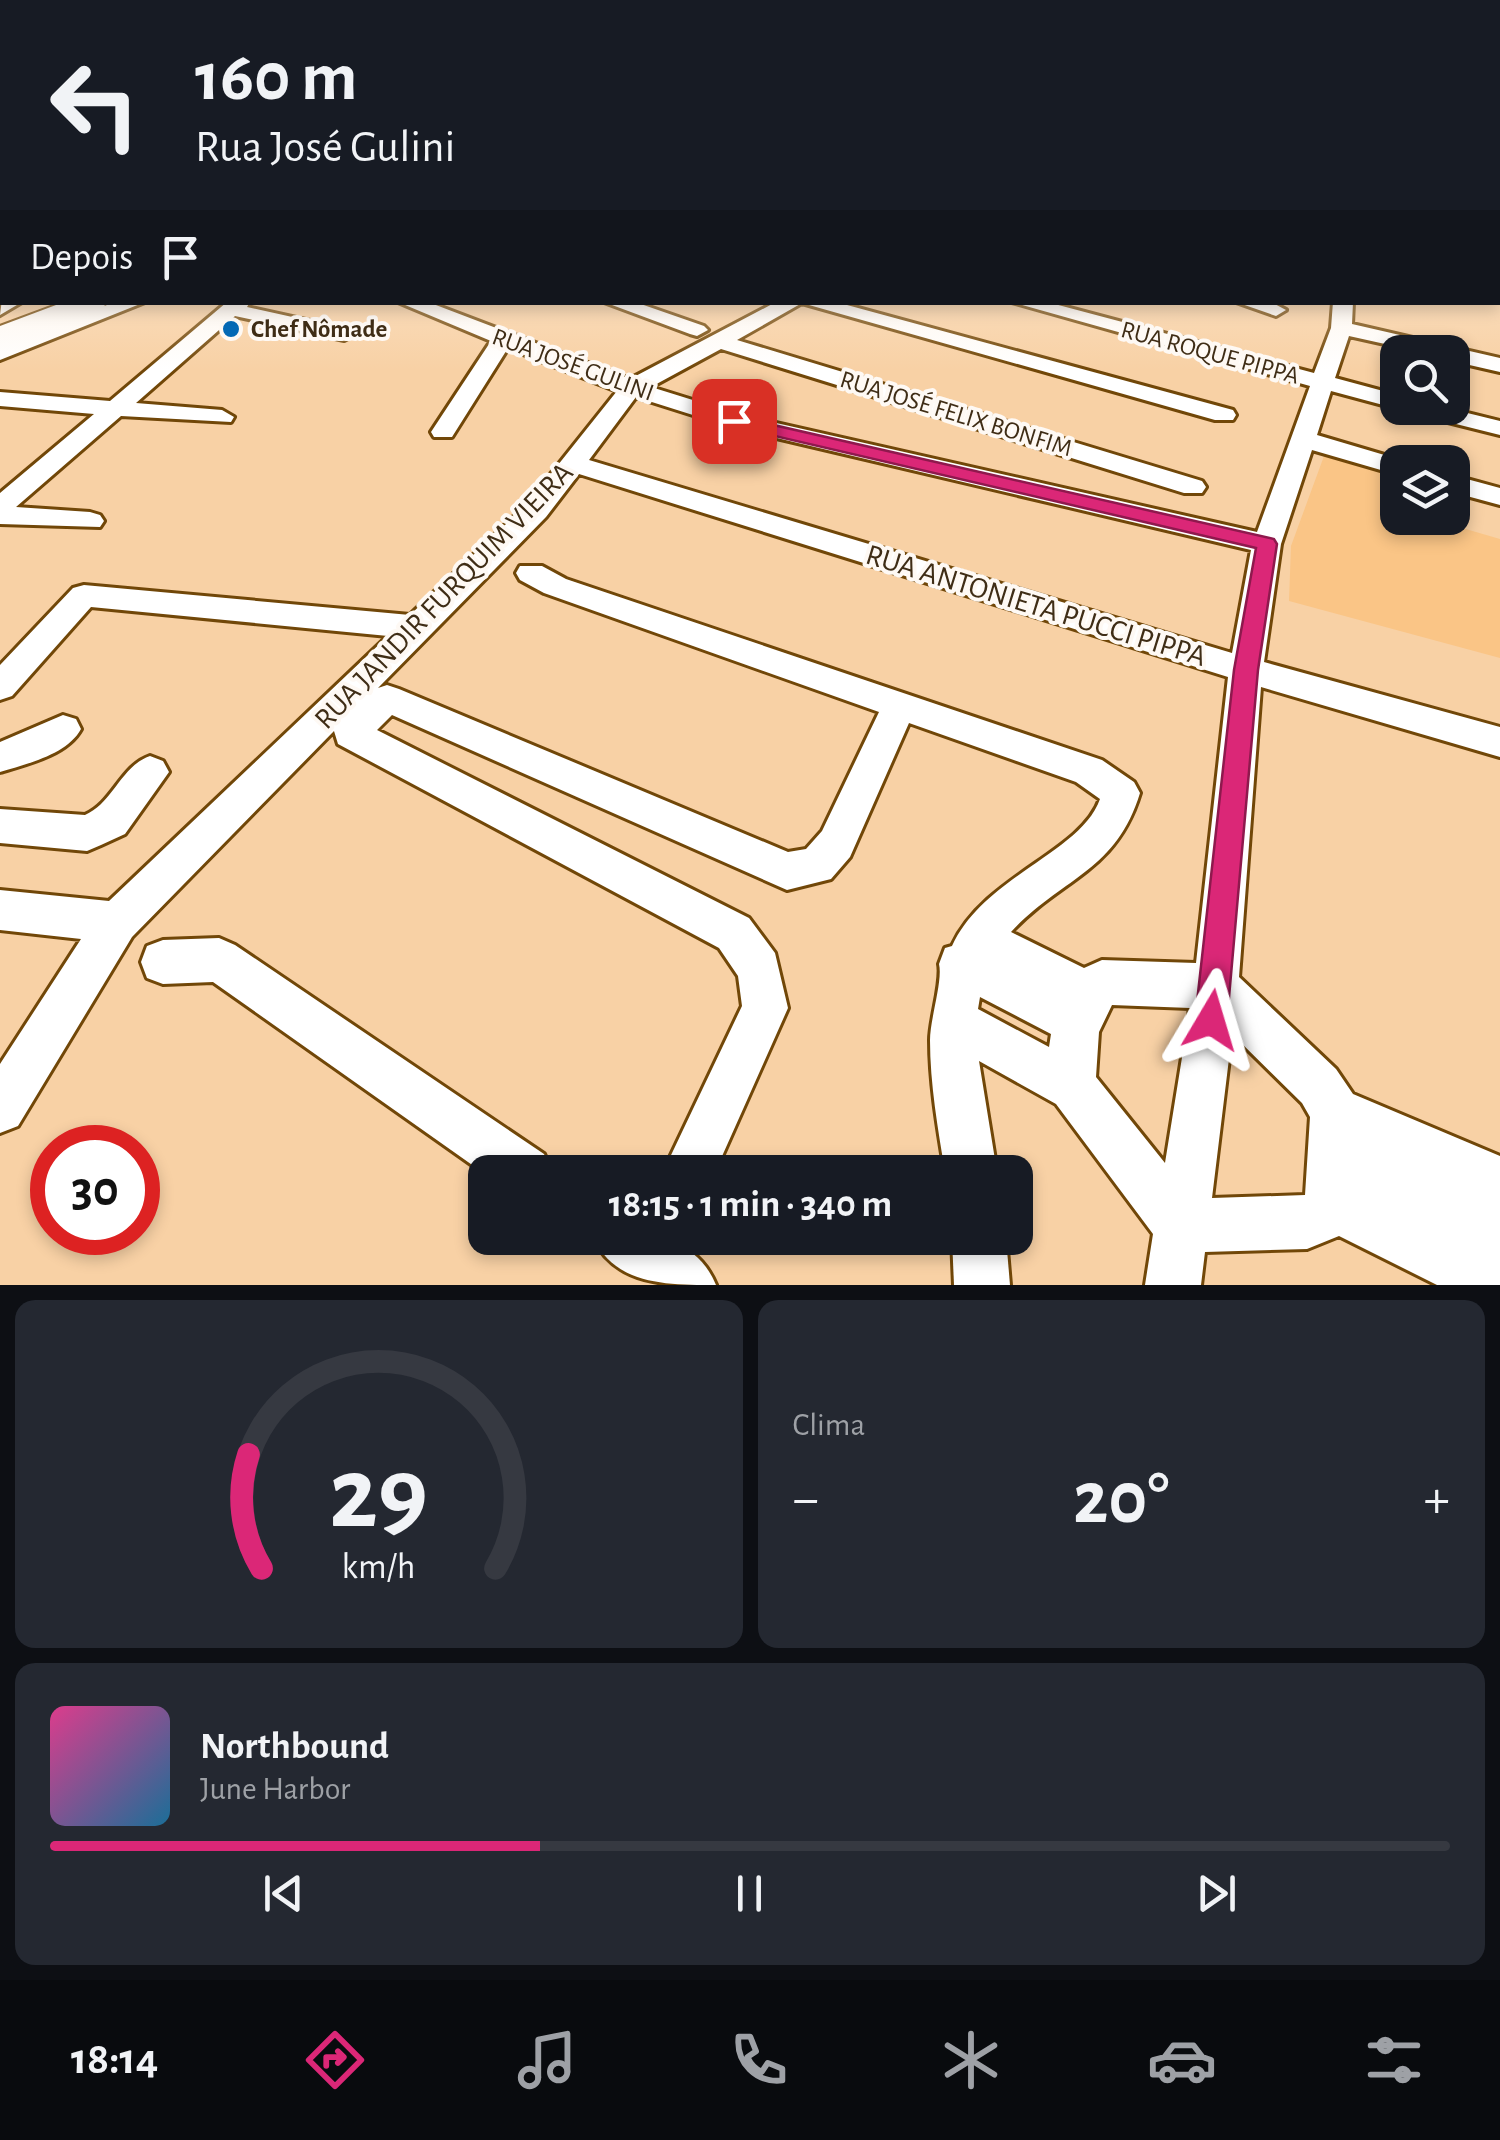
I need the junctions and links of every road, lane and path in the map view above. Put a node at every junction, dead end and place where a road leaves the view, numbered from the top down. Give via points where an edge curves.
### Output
1 (62, 305) edge
2 (85, 305) edge
3 (127, 305) edge
4 (423, 305) edge
5 (622, 305) edge
6 (785, 305) edge
7 (822, 305) edge
8 (1033, 305) edge
9 (1257, 305) edge
10 (234, 306) edge
11 (1276, 310) dead end
12 (1342, 315) edge
13 (0, 328) edge
14 (344, 334) dead end
15 (1399, 335) edge
16 (708, 336) junction
17 (0, 337) edge
18 (503, 339) junction
19 (0, 353) edge
20 (1470, 357) edge
21 (1500, 364) edge
22 (1320, 382) junction
23 (631, 388) junction
24 (1380, 397) edge
25 (0, 399) edge
26 (115, 408) junction
27 (1224, 415) dead end
28 (222, 417) dead end
29 (1470, 420) edge
30 (1500, 428) edge
31 (443, 432) dead end
32 (1303, 439) junction
33 (1380, 461) edge
34 (574, 464) junction
35 (1193, 487) dead end
36 (1470, 488) edge
37 (1500, 496) edge
38 (0, 507) edge
39 (0, 515) edge
40 (90, 520) dead end
41 (1266, 544) junction
42 (531, 574) dead end
43 (418, 627) junction
44 (1246, 670) junction
45 (0, 687) edge
46 (900, 705) junction
47 (63, 729) dead end
48 (1500, 742) edge
49 (0, 756) edge
50 (150, 772) dead end
51 (0, 826) edge
52 (0, 910) edge
53 (117, 922) junction
54 (971, 952) junction
55 (162, 962) dead end
56 (1216, 986) junction
57 (1083, 1008) junction
58 (954, 1021) junction
59 (1072, 1087) junction
60 (0, 1108) edge
61 (501, 1155) edge
62 (697, 1155) edge
63 (968, 1155) edge
64 (1333, 1157) junction
65 (1500, 1182) edge
66 (1181, 1226) junction
67 (1500, 1232) edge
68 (980, 1255) edge
69 (982, 1285) edge
70 (1173, 1285) edge
71 (1497, 1285) edge

1 - 13 highway
2 - 17 highway
3 - 19 street
4 - 18 street, RUA JOSÉ GULINI
5 - 16 street, RUA JOSÉ FELIX BONFIM
6 - 16 street, RUA JANDIR FURQUIM VIEIRA
7 - 27 street
8 - 22 street, RUA ROQUE PIPPA
9 - 11 street
10 - 14 street
10 - 26 street
12 - 15 street
12 - 22 street
16 - 23 street, RUA JANDIR FURQUIM VIEIRA
16 - 35 street, RUA JOSÉ FELIX BONFIM
18 - 23 street, RUA JOSÉ GULINI
18 - 31 street
20 - 21 street
22 - 24 street, RUA ROQUE PIPPA
22 - 32 street
23 - 34 street, RUA JANDIR FURQUIM VIEIRA
23 - 41 street, RUA JOSÉ GULINI via 734,421
25 - 26 street
26 - 28 street
26 - 38 street
29 - 30 street
32 - 33 street
32 - 41 street
34 - 43 street, RUA JANDIR FURQUIM VIEIRA via 536,511
34 - 44 street, RUA ANTONIETA PUCCI PIPPA
36 - 37 street
39 - 40 street
41 - 44 street
42 - 46 street
43 - 45 street via 84,596
43 - 53 street, RUA JANDIR FURQUIM VIEIRA
44 - 48 street, RUA ANTONIETA PUCCI PIPPA
44 - 56 street
46 - 54 street via 1088,770 1120,793 1111,826 995,918
46 - 62 street via 836,844 817,866 787,871 387,698 352,734 734,933 759,969 765,1008
47 - 49 street
50 - 51 street via 112,822 87,834
52 - 53 street
53 - 60 street, RUA JANDIR FURQUIM VIEIRA
54 - 57 street
54 - 58 street
55 - 61 street via 219,960
56 - 57 street via 1102,982
56 - 64 street via 1319,1086
56 - 66 street
57 - 59 street via 1070,1062
58 - 59 street
58 - 63 street
59 - 66 street
64 - 65 street
64 - 66 street via 1323,1216
64 - 67 street
64 - 71 street
66 - 70 street
68 - 69 street

